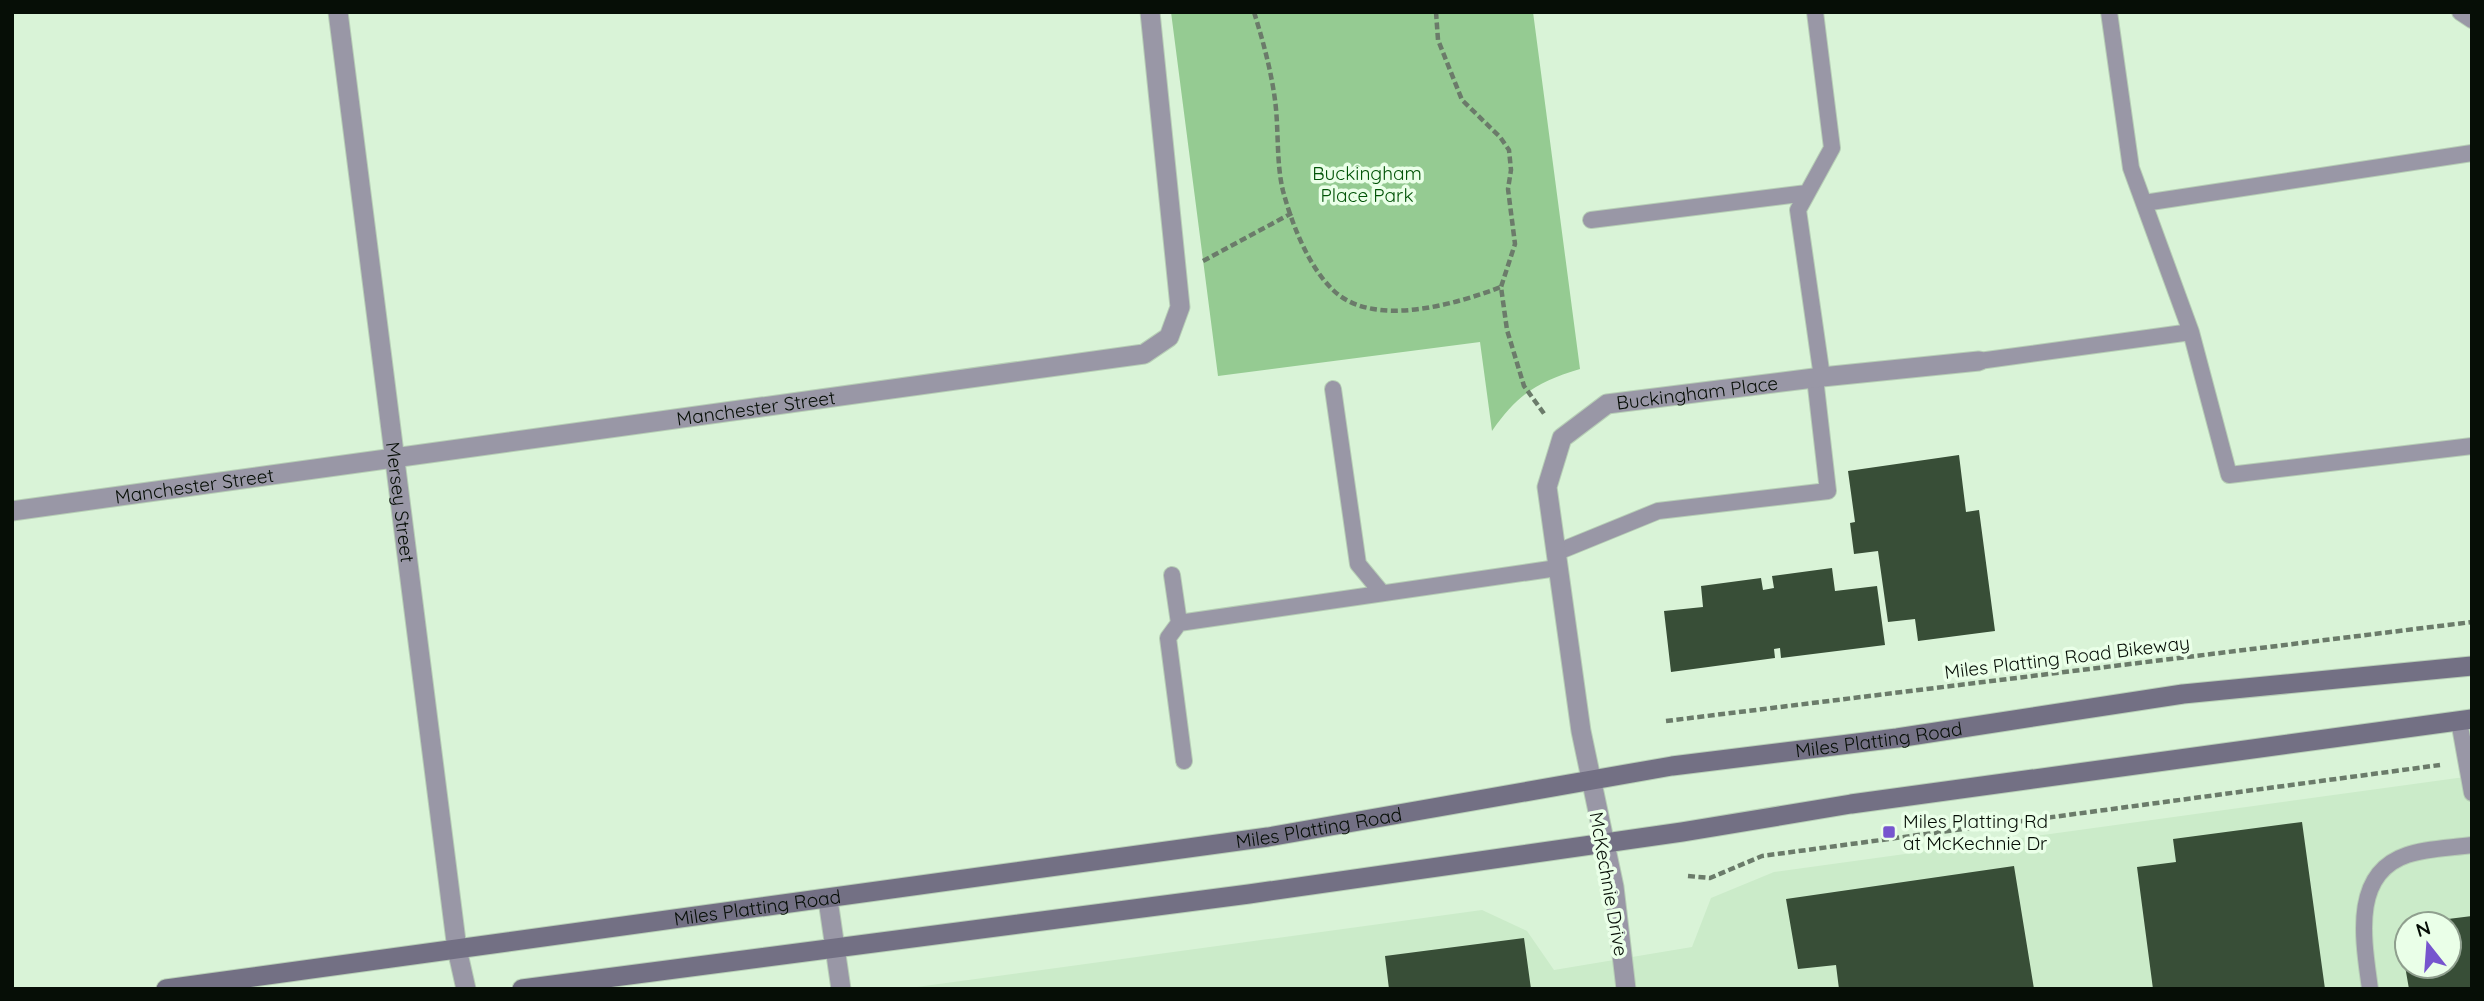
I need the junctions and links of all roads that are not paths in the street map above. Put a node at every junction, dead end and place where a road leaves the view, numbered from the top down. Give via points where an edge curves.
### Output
1 (338, 12) edge
2 (1150, 12) edge
3 (1815, 12) edge
4 (2109, 12) edge
5 (2460, 12) edge
6 (2472, 19) edge
7 (2472, 153) edge
8 (1807, 193) junction
9 (2144, 203) junction
10 (1591, 220) dead end
11 (2191, 332) junction
12 (1979, 361) joint
13 (1819, 377) junction
14 (1333, 389) dead end
15 (2472, 446) edge
16 (394, 459) junction
17 (12, 511) edge
18 (1556, 560) junction
19 (1172, 575) dead end
20 (1382, 593) junction
21 (1179, 623) junction
22 (2472, 666) edge
23 (2466, 720) edge
24 (1184, 761) dead end
25 (1591, 780) junction
26 (2472, 793) edge
27 (1602, 844) junction
28 (2472, 845) edge
29 (828, 900) junction
30 (457, 949) junction
31 (836, 950) junction
32 (166, 989) edge
33 (466, 989) edge
34 (522, 989) edge
35 (841, 989) edge
36 (1626, 989) edge
37 (2370, 989) edge

1 - 16 street, Mersey Street
2 - 16 street, Manchester Street via 1180,307 1169,337 1144,354
3 - 8 lane via 1832,148
4 - 9 lane via 2131,168
5 - 6 lane
7 - 9 lane
8 - 10 lane
8 - 13 lane via 1798,210
9 - 11 lane
11 - 12 lane
11 - 15 lane via 2229,475
12 - 13 street, Buckingham Place
13 - 18 street, Buckingham Place via 1607,404 1562,438 1546,487
13 - 18 lane via 1828,491 1658,511
14 - 20 lane via 1358,564
16 - 17 street, Manchester Street
16 - 30 street, Mersey Street
18 - 20 lane
18 - 25 street
19 - 21 lane
20 - 21 lane
21 - 24 lane via 1168,638
22 - 25 main road, Miles Platting Road via 2183,694
23 - 26 lane via 2465,761
23 - 27 main road via 1851,804
25 - 27 street, McKechnie Drive
25 - 29 main road, Miles Platting Road via 1268,837
27 - 31 main road
27 - 36 street, McKechnie Drive via 1614,887
28 - 37 lane via 2406,855 2374,880 2362,915
29 - 30 main road, Miles Platting Road
29 - 31 street
30 - 32 main road, Miles Platting Road
30 - 33 street, Mersey Street
31 - 34 main road
31 - 35 street

